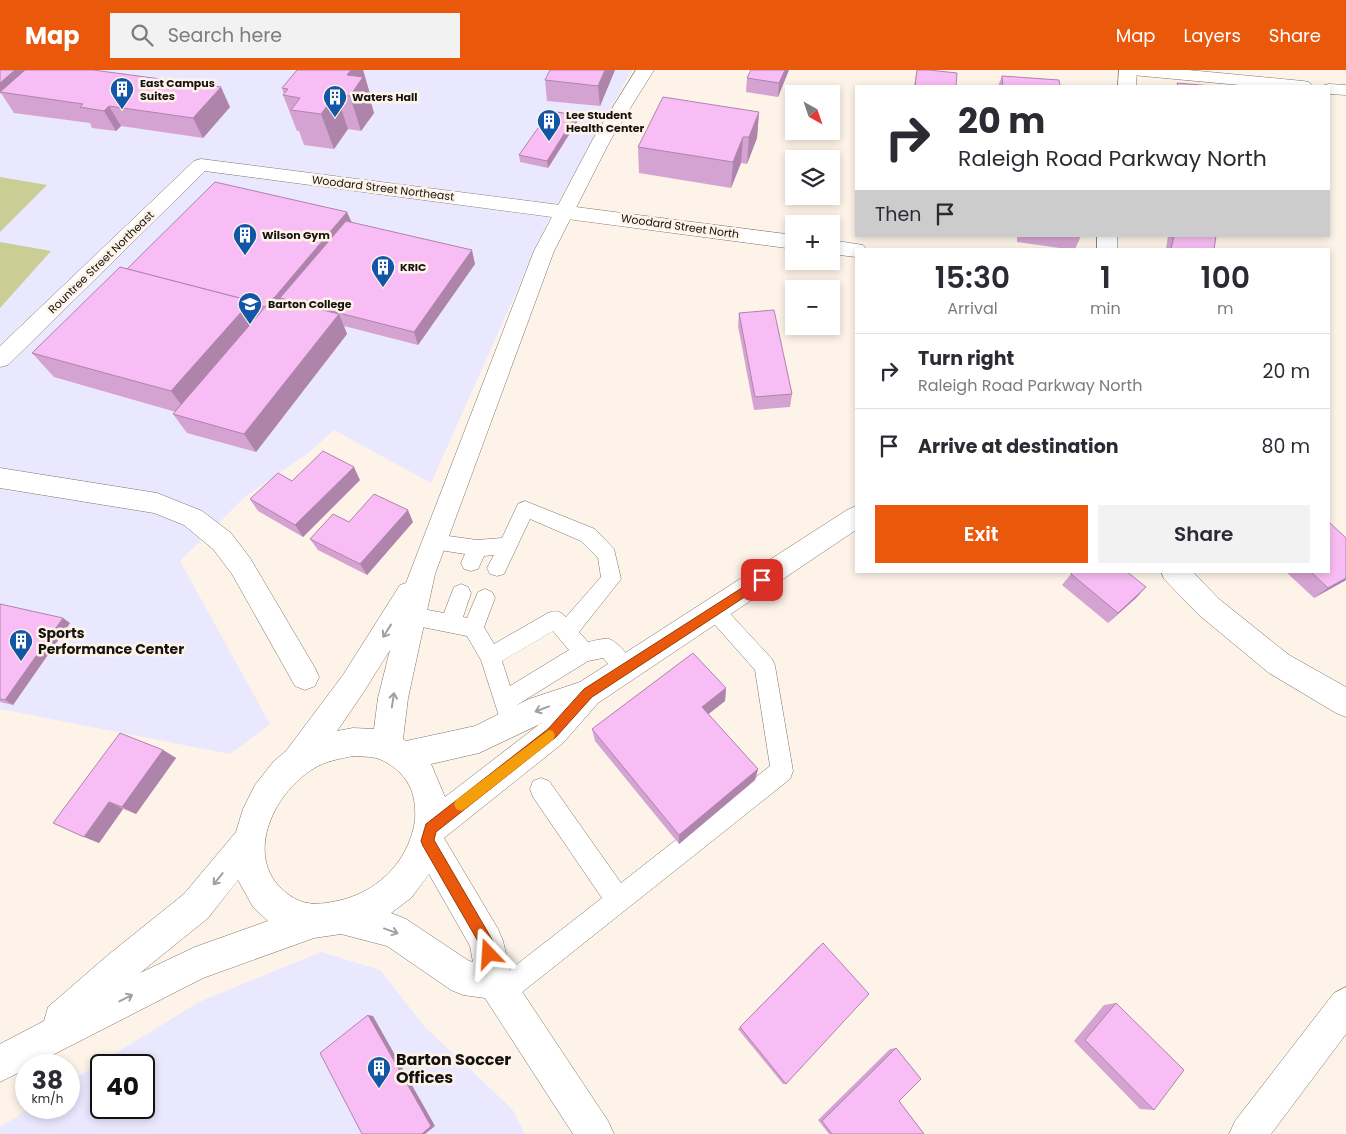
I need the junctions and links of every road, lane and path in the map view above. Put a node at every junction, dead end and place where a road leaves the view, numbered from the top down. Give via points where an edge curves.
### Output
1 (645, 70) edge
2 (1128, 70) edge
3 (1132, 70) edge
4 (1127, 85) edge
5 (1292, 85) edge
6 (1330, 89) edge
7 (1346, 90) edge
8 (201, 165) joint
9 (565, 211) junction
10 (785, 241) edge
11 (840, 247) edge
12 (855, 250) edge
13 (0, 359) edge
14 (0, 478) edge
15 (855, 518) edge
16 (434, 542) junction
17 (506, 546) junction
18 (497, 568) dead end
19 (1176, 573) edge
20 (422, 574) junction
21 (461, 593) dead end
22 (485, 598) dead end
23 (715, 611) junction
24 (412, 616) junction
25 (451, 624) junction
26 (473, 628) junction
27 (567, 631) junction
28 (584, 652) junction
29 (490, 657) junction
30 (626, 669) junction
31 (305, 677) dead end
32 (588, 693) junction
33 (1346, 703) edge
34 (508, 712) junction
35 (396, 752) junction
36 (297, 762) junction
37 (541, 789) dead end
38 (429, 835) junction
39 (249, 841) junction
40 (618, 900) junction
41 (328, 920) junction
42 (498, 987) junction
43 (1346, 1005) edge
44 (35, 1044) junction
45 (0, 1064) edge
46 (595, 1134) edge
47 (1248, 1134) edge

1 - 9 street via 602,139
2 - 4 street
3 - 5 street
6 - 7 street
8 - 9 street, Woodard Street Northeast
8 - 13 street, Rountree Street Northeast
9 - 10 street, Woodard Street North
9 - 16 street via 544,251
11 - 12 street
14 - 31 street via 158,504 193,518 222,541 241,566
15 - 23 street
16 - 17 lane via 474,555
16 - 20 street
17 - 18 lane
17 - 27 lane via 526,509 588,535 607,555 611,579
19 - 33 street via 1210,608 1279,664
20 - 24 street
20 -> 36 street via 353,684
21 - 25 lane
22 - 26 lane
23 - 30 street
23 - 40 lane via 765,666 782,770
24 - 25 lane
35 -> 24 street via 393,698
25 - 26 lane
26 - 29 lane
27 - 28 lane
27 - 29 lane via 555,619
28 - 30 lane via 607,648
28 - 34 lane
29 - 34 lane
30 - 32 street
32 -> 34 street via 539,710
32 - 38 street via 552,733
34 - 35 street via 479,739
35 - 36 street via 380,744 353,742 324,748
35 - 38 street via 421,775 431,800
36 - 39 street via 274,784 257,811
37 - 40 lane
38 - 41 street via 416,867 396,890 372,908
38 - 42 street via 486,941
39 - 41 street via 250,870 263,895 284,913
39 -> 44 street via 196,906
40 - 42 lane
41 -> 42 street via 394,931 463,978
44 -> 41 street via 195,964
42 - 46 street
43 - 47 street
44 - 45 street

